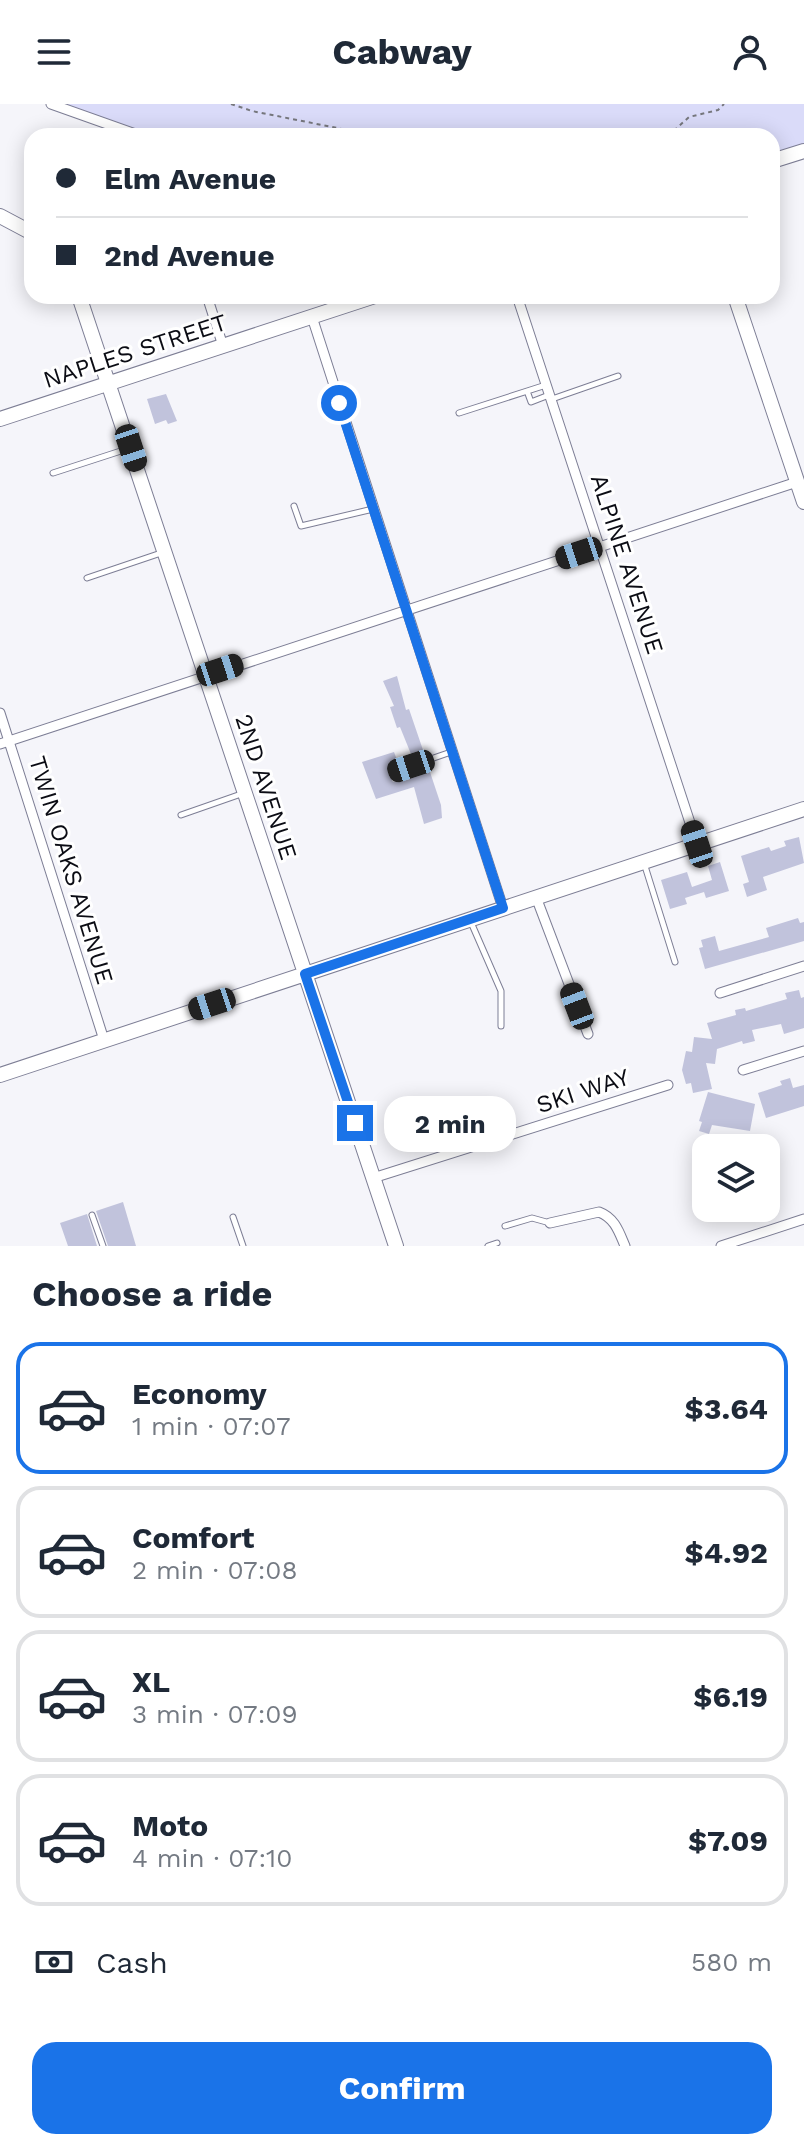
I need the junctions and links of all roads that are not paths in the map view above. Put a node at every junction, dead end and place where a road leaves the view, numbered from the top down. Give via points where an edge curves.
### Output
1 (51, 104) edge
2 (118, 128) edge
3 (804, 151) edge
4 (780, 158) edge
5 (0, 216) edge
6 (24, 229) edge
7 (82, 304) edge
8 (210, 304) edge
9 (351, 304) edge
10 (520, 304) edge
11 (738, 304) edge
12 (312, 317) junction
13 (223, 346) junction
14 (618, 376) dead end
15 (109, 383) junction
16 (527, 391) junction
17 (550, 393) junction
18 (459, 413) dead end
19 (0, 419) edge
20 (131, 448) junction
21 (53, 473) dead end
22 (797, 482) junction
23 (804, 502) edge
24 (294, 506) dead end
25 (373, 509) junction
26 (601, 546) junction
27 (165, 552) junction
28 (87, 578) dead end
29 (405, 610) junction
30 (205, 675) junction
31 (0, 713) edge
32 (4, 742) edge
33 (452, 751) junction
34 (393, 772) dead end
35 (245, 793) junction
36 (804, 809) edge
37 (181, 815) dead end
38 (697, 844) junction
39 (644, 862) junction
40 (536, 897) junction
41 (503, 908) junction
42 (470, 919) junction
43 (675, 962) dead end
44 (804, 966) edge
45 (305, 974) junction
46 (720, 993) dead end
47 (501, 1026) dead end
48 (588, 1034) dead end
49 (104, 1040) junction
50 (804, 1051) edge
51 (743, 1070) dead end
52 (0, 1075) edge
53 (668, 1085) dead end
54 (373, 1178) junction
55 (92, 1215) dead end
56 (233, 1217) dead end
57 (804, 1219) edge
58 (550, 1223) joint
59 (505, 1226) dead end
60 (497, 1243) dead end
61 (103, 1246) edge
62 (243, 1246) edge
63 (396, 1246) edge
64 (488, 1246) edge
65 (625, 1246) edge
66 (721, 1246) edge

1 - 2 street
3 - 4 street
5 - 6 street
7 - 15 street, 2ND AVENUE
8 - 13 street
9 - 12 street, NAPLES STREET
10 - 17 street, ALPINE AVENUE
11 - 22 street
12 - 13 street, NAPLES STREET
12 - 25 street
13 - 15 street, NAPLES STREET
14 - 17 lane
15 - 19 street, NAPLES STREET
15 - 20 street, 2ND AVENUE
16 - 17 lane
16 - 17 lane via 531,402
16 - 18 lane
17 - 26 street, ALPINE AVENUE
20 - 21 lane
20 - 27 street, 2ND AVENUE
22 - 23 street
22 - 26 street
24 - 25 lane via 301,526
25 - 29 street
26 - 29 street
26 - 38 street, ALPINE AVENUE
27 - 28 lane
27 - 30 street, 2ND AVENUE
29 - 30 street
29 - 33 street
30 - 32 street
30 - 35 street, 2ND AVENUE
31 - 32 street, TWIN OAKS AVENUE
32 - 49 street, TWIN OAKS AVENUE
33 - 34 lane
33 - 41 street
35 - 37 lane
35 - 45 street, 2ND AVENUE
36 - 38 street
38 - 39 street
39 - 40 street
39 - 43 lane
40 - 41 street
40 - 48 street
41 - 42 street
42 - 45 street
42 - 47 lane via 501,991
44 - 46 street
45 - 49 street
45 - 54 street, 2ND AVENUE
49 - 52 street
50 - 51 street
53 - 54 street, SKI WAY
54 - 63 street, 2ND AVENUE
55 - 61 lane
56 - 62 lane
57 - 66 street
58 - 59 lane via 532,1218
58 - 65 street via 599,1212 616,1226
60 - 64 lane

